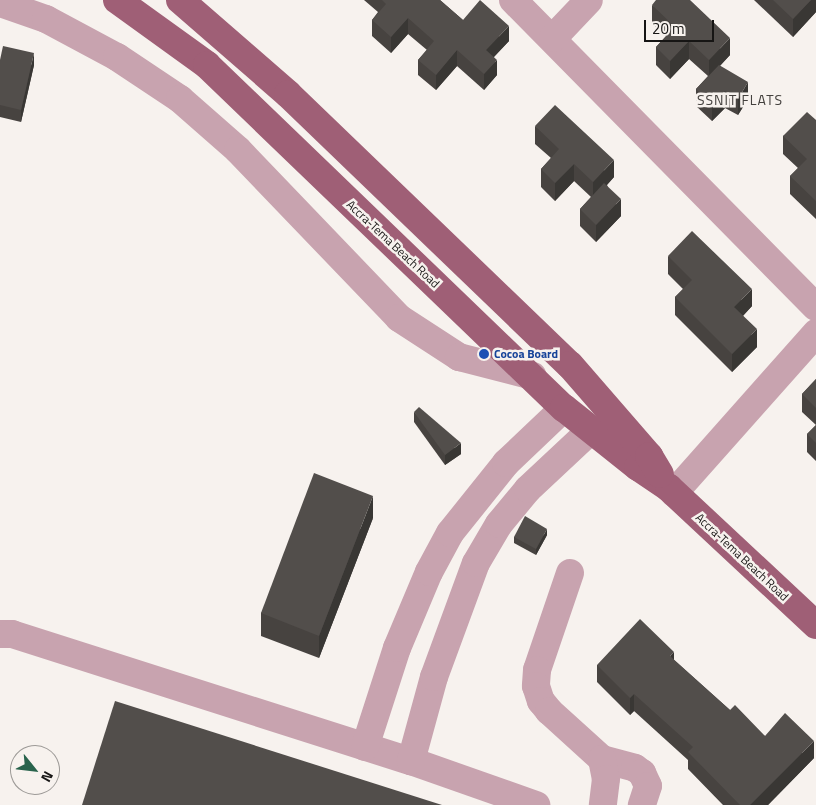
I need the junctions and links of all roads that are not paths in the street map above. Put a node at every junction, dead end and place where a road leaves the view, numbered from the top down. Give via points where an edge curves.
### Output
1 (117, 0) edge
2 (180, 0) edge
3 (513, 0) edge
4 (589, 0) edge
5 (0, 3) edge
6 (552, 38) junction
7 (816, 307) edge
8 (816, 333) edge
9 (533, 376) junction
10 (564, 408) junction
11 (591, 430) junction
12 (671, 490) junction
13 (570, 573) dead end
14 (816, 626) edge
15 (0, 634) edge
16 (366, 747) junction
17 (602, 759) junction
18 (411, 761) junction
19 (536, 805) edge
20 (603, 805) edge
21 (642, 805) edge

1 - 9 main road, Accra-Tema Beach Road via 207,66
2 - 12 main road, Accra-Tema Beach Road via 288,94 570,365 649,456
3 - 6 street
4 - 6 street
5 - 9 street via 46,19 117,56 180,99 238,150 399,318 459,356
6 - 7 street
8 - 12 street
9 - 10 main road, Accra-Tema Beach Road
10 - 11 main road, Accra-Tema Beach Road
10 - 16 street via 506,463 450,533 429,572 397,648
11 - 12 main road, Accra-Tema Beach Road
11 - 18 street via 528,489 499,524 476,563 434,677
12 - 14 main road, Accra-Tema Beach Road
13 - 17 street via 537,670 536,686 549,711
15 - 16 street via 12,634
16 - 18 street
17 - 20 street via 606,779
17 - 21 street via 642,773 648,786
18 - 19 street

